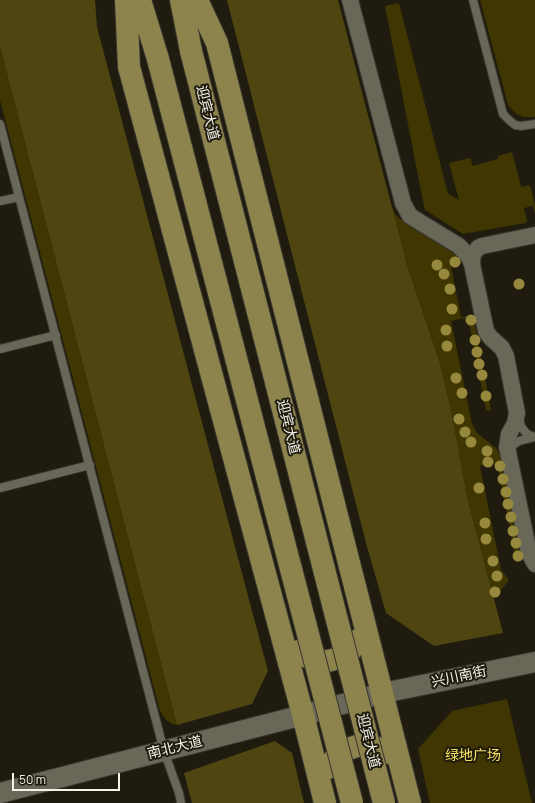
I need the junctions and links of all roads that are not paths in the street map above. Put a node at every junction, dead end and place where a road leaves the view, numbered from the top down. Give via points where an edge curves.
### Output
1 (126, 0) edge
2 (140, 0) edge
3 (181, 0) edge
4 (197, 0) edge
5 (350, 0) edge
6 (473, 0) edge
7 (0, 124) edge
8 (535, 124) edge
9 (19, 196) junction
10 (0, 201) edge
11 (535, 235) edge
12 (488, 244) junction
13 (460, 246) junction
14 (472, 264) junction
15 (56, 335) junction
16 (0, 349) edge
17 (516, 407) junction
18 (535, 437) edge
19 (508, 453) junction
20 (90, 466) junction
21 (0, 488) edge
22 (535, 564) edge
23 (362, 610) junction
24 (279, 625) junction
25 (535, 662) edge
26 (383, 693) junction
27 (303, 715) junction
28 (164, 751) junction
29 (404, 777) junction
30 (0, 793) edge
31 (325, 800) edge
32 (181, 803) edge
33 (352, 803) edge
34 (384, 803) edge
35 (410, 803) edge

1 - 24 main road via 129,67
2 - 33 main road, bridge via 158,59
3 - 34 main road, 迎宾大道, bridge via 191,51
4 - 23 main road via 217,43
5 - 13 street via 403,203 410,216
6 - 8 lane via 503,114 515,125
7 - 9 lane
9 - 10 lane
9 - 15 lane
11 - 12 street
12 - 13 street via 468,248
12 - 14 street via 475,251
13 - 14 street
14 - 17 street via 483,324 490,337 504,352
15 - 16 lane
15 - 20 lane
17 - 18 lane via 522,429
17 - 19 street via 516,418 507,441
18 - 19 lane via 519,441
19 - 22 street via 530,553
20 - 21 lane
20 - 28 lane
23 - 24 main road via 361,630 351,650 339,658 328,661 307,657 289,641
23 - 26 main road
24 - 27 main road
25 - 26 street, 兴川南街
26 - 27 street, 兴川南街
26 - 29 main road
27 - 28 street, 南北大道
27 - 31 main road
28 - 30 street, 南北大道
28 - 32 lane
29 - 31 main road via 386,753 378,748 356,746 336,757 328,768
29 - 35 main road

